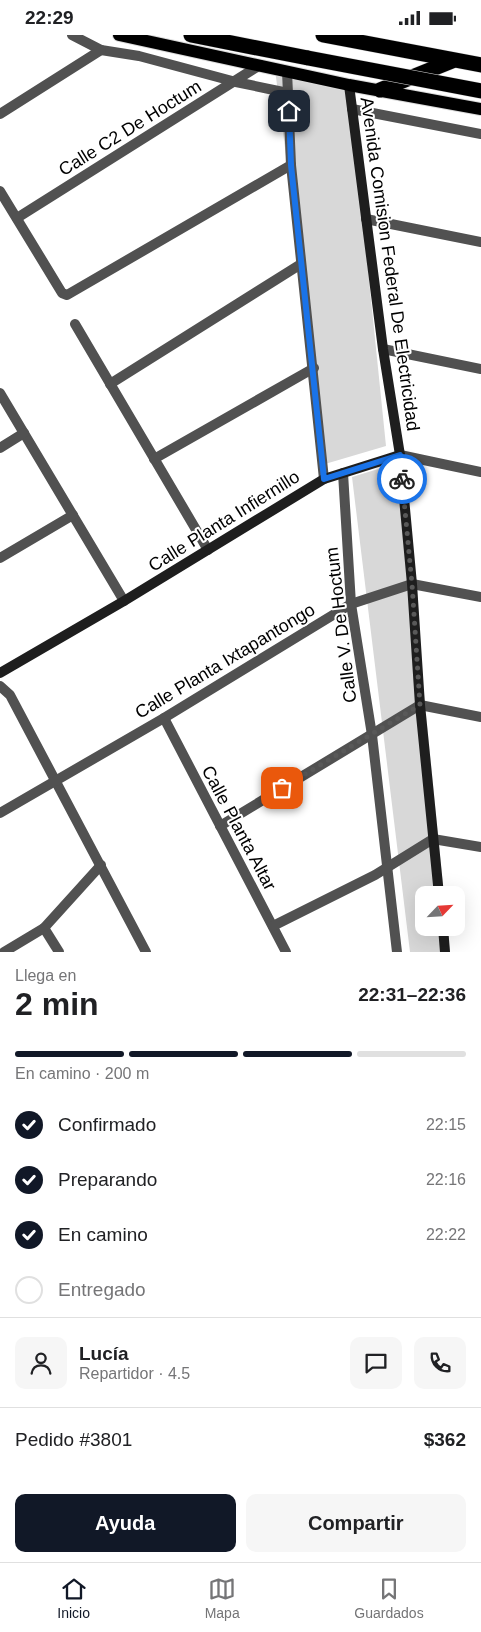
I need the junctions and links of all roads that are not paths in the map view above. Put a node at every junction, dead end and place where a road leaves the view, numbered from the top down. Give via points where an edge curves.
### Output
1 (72, 35) edge
2 (119, 35) edge
3 (191, 35) edge
4 (323, 35) edge
5 (101, 50) junction
6 (452, 61) junction
7 (260, 65) junction
8 (481, 65) edge
9 (287, 71) junction
10 (236, 82) junction
11 (349, 85) junction
12 (380, 90) junction
13 (481, 91) edge
14 (288, 93) junction
15 (352, 109) junction
16 (481, 109) edge
17 (0, 114) edge
18 (481, 134) edge
19 (291, 165) junction
20 (0, 191) edge
21 (17, 218) junction
22 (366, 219) junction
23 (481, 242) edge
24 (301, 264) junction
25 (74, 324) dead end
26 (383, 349) junction
27 (314, 368) junction
28 (481, 369) edge
29 (110, 384) junction
30 (0, 393) edge
31 (24, 433) junction
32 (0, 448) edge
33 (400, 455) junction
34 (154, 459) junction
35 (481, 472) edge
36 (342, 473) junction
37 (324, 479) junction
38 (73, 515) junction
39 (208, 550) junction
40 (0, 558) edge
41 (412, 584) junction
42 (481, 597) edge
43 (124, 601) junction
44 (351, 604) junction
45 (0, 673) edge
46 (0, 687) edge
47 (420, 705) junction
48 (481, 717) edge
49 (164, 719) junction
50 (372, 735) junction
51 (55, 780) junction
52 (0, 813) edge
53 (220, 826) junction
54 (433, 839) junction
55 (481, 847) edge
56 (101, 865) junction
57 (387, 867) junction
58 (438, 886) edge
59 (273, 926) junction
60 (44, 928) junction
61 (444, 936) edge
62 (4, 952) edge
63 (59, 952) edge
64 (146, 952) edge
65 (286, 952) edge
66 (397, 952) edge
67 (445, 952) edge

1 - 5 street
2 - 7 main road
3 - 13 highway, bridge
4 - 6 highway
5 - 10 street via 139,56
5 - 17 street
6 - 8 highway
6 - 12 highway
7 - 9 main road
7 - 10 street, Calle C2 De Hoctum
9 - 11 main road
9 - 14 street
10 - 14 street
10 - 21 street, Calle C2 De Hoctum
11 - 12 main road
11 - 15 main road, Avenida Comision Federal De Electricidad
12 - 16 main road
14 - 19 street
15 - 18 street
15 - 22 main road, Avenida Comision Federal De Electricidad
19 - 21 street via 67,295 62,293
19 - 24 street
20 - 21 street
22 - 23 street
22 - 26 main road, Avenida Comision Federal De Electricidad
24 - 27 street
24 - 29 street
25 - 29 street
26 - 28 street
26 - 33 main road, Avenida Comision Federal De Electricidad
27 - 34 street
27 - 37 street
29 - 34 street
30 - 31 street
31 - 32 street
31 - 38 street
33 - 35 street, Calle Planta Infiernillo
33 - 36 main road, Calle Planta Infiernillo
33 - 41 main road, Avenida Comision Federal De Electricidad
34 - 39 street
36 - 37 main road, Calle Planta Infiernillo
36 - 44 street, Calle V. De Hoctum
37 - 39 main road, Calle Planta Infiernillo
38 - 40 street
38 - 43 street
39 - 43 main road, Calle Planta Infiernillo
41 - 42 street, Calle Planta Ixtapantongo
41 - 44 street, Calle Planta Ixtapantongo
41 - 47 main road, Avenida Comision Federal De Electricidad
43 - 45 main road, Calle Planta Infiernillo
44 - 49 street, Calle Planta Ixtapantongo
44 - 50 street, Calle V. De Hoctum
46 - 51 street via 10,695
47 - 48 street
47 - 50 street
47 - 54 main road, Avenida Comision Federal De Electricidad
49 - 51 street, Calle Planta Ixtapantongo
49 - 53 street, Calle Planta Altar
50 - 53 street
50 - 57 street, Calle V. De Hoctum
51 - 52 street, Calle Planta Ixtapantongo
51 - 56 street
53 - 59 street, Calle Planta Altar
54 - 55 street
54 - 57 street
54 - 58 main road, Avenida Comision Federal De Electricidad
56 - 60 street
56 - 64 street
57 - 59 street
57 - 66 street, Calle V. De Hoctum
59 - 65 street, Calle Planta Altar
60 - 62 street
60 - 63 street
61 - 67 main road

